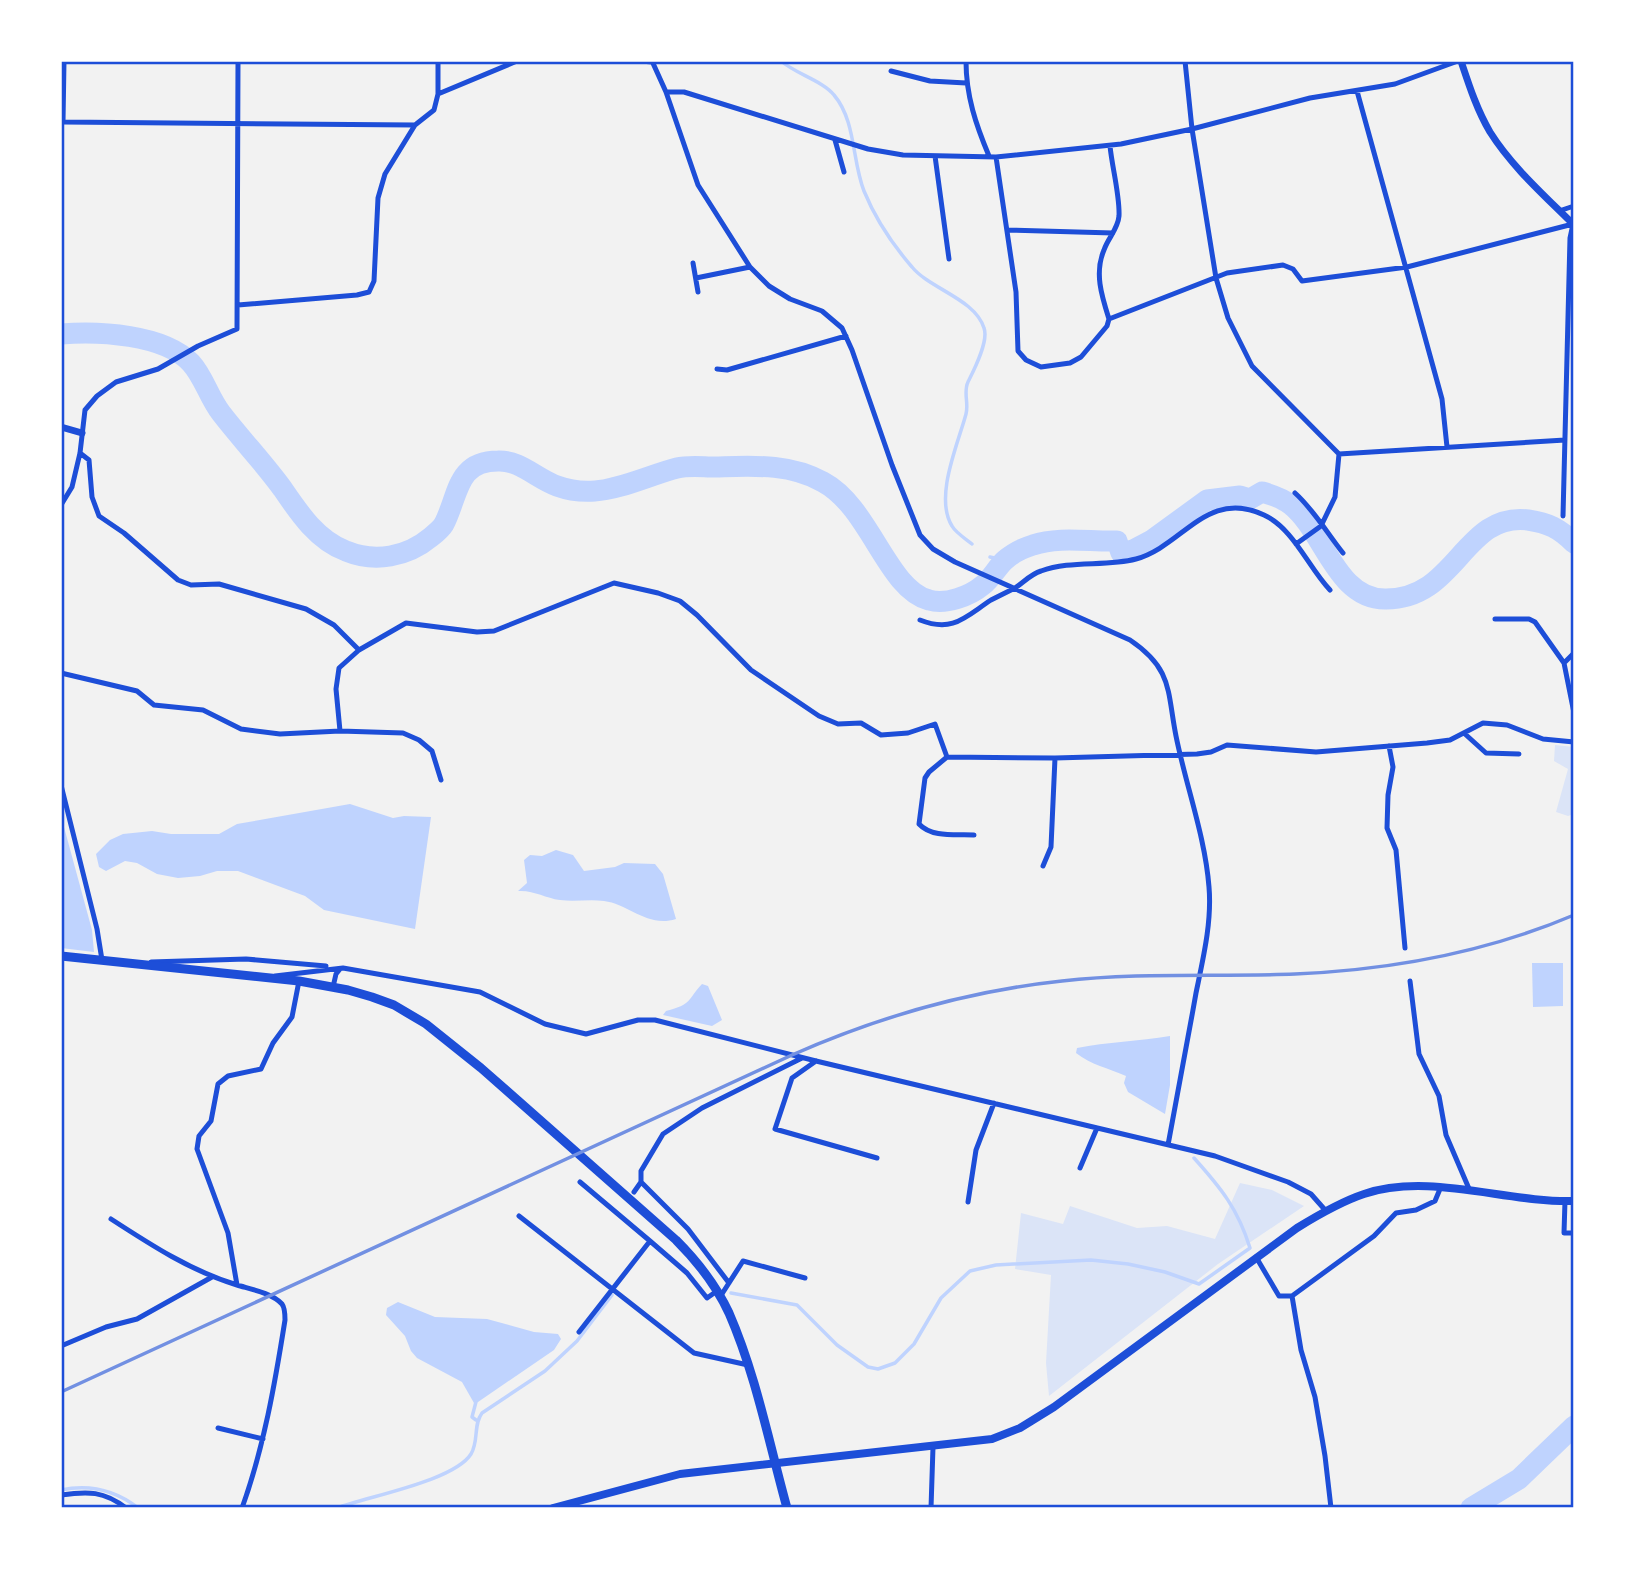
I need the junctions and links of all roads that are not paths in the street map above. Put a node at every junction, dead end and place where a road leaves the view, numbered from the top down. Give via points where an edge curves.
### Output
1 (64, 61) edge
2 (238, 61) edge
3 (438, 61) edge
4 (517, 61) edge
5 (641, 61) edge
6 (965, 61) edge
7 (1185, 61) edge
8 (1459, 61) edge
9 (652, 62) edge
10 (891, 71) dead end
11 (966, 83) junction
12 (1357, 91) junction
13 (666, 92) junction
14 (438, 94) junction
15 (237, 124) junction
16 (415, 125) junction
17 (1192, 129) junction
18 (835, 140) junction
19 (1110, 146) junction
20 (935, 156) junction
21 (989, 156) junction
22 (996, 157) junction
23 (844, 172) dead end
24 (1574, 206) edge
25 (1559, 211) junction
26 (1573, 225) edge
27 (1007, 230) junction
28 (1113, 233) junction
29 (949, 259) dead end
30 (693, 264) dead end
31 (750, 267) junction
32 (1407, 267) junction
33 (696, 278) junction
34 (1216, 278) junction
35 (698, 292) dead end
36 (238, 305) junction
37 (1109, 319) junction
38 (846, 336) junction
39 (717, 369) dead end
40 (61, 427) edge
41 (82, 433) junction
42 (1564, 440) junction
43 (1447, 447) junction
44 (80, 453) junction
45 (1339, 454) junction
46 (1295, 493) dead end
47 (61, 505) edge
48 (1563, 516) dead end
49 (1319, 527) junction
50 (1297, 543) junction
51 (1343, 553) dead end
52 (1015, 588) junction
53 (1331, 590) dead end
54 (1495, 619) dead end
55 (920, 620) dead end
56 (359, 650) junction
57 (1574, 653) edge
58 (1564, 663) junction
59 (61, 673) edge
60 (1574, 713) edge
61 (341, 730) junction
62 (1465, 734) junction
63 (1574, 742) edge
64 (1389, 746) junction
65 (1519, 754) dead end
66 (1181, 755) junction
67 (947, 757) junction
68 (1055, 758) junction
69 (441, 779) dead end
70 (61, 785) edge
71 (974, 835) dead end
72 (1043, 866) dead end
73 (1405, 948) dead end
74 (61, 956) edge
75 (102, 960) junction
76 (135, 963) junction
77 (343, 968) junction
78 (265, 977) junction
79 (299, 981) junction
80 (1410, 981) dead end
81 (333, 987) junction
82 (802, 1058) junction
83 (816, 1061) junction
84 (994, 1103) junction
85 (1097, 1128) junction
86 (1168, 1145) junction
87 (877, 1158) dead end
88 (1080, 1168) dead end
89 (580, 1182) dead end
90 (641, 1182) junction
91 (1440, 1189) junction
92 (1470, 1191) junction
93 (634, 1192) dead end
94 (1569, 1201) edge
95 (968, 1202) dead end
96 (624, 1206) dead end
97 (1326, 1211) junction
98 (618, 1214) junction
99 (519, 1216) dead end
100 (111, 1219) dead end
101 (1574, 1233) edge
102 (650, 1241) junction
103 (1256, 1257) junction
104 (212, 1277) junction
105 (805, 1278) dead end
106 (729, 1283) junction
107 (237, 1285) junction
108 (612, 1288) junction
109 (719, 1294) junction
110 (1292, 1296) junction
111 (579, 1332) dead end
112 (61, 1346) edge
113 (748, 1365) junction
114 (218, 1428) dead end
115 (263, 1439) junction
116 (933, 1447) junction
117 (775, 1464) junction
118 (61, 1495) edge
119 (126, 1508) edge
120 (242, 1508) edge
121 (553, 1508) edge
122 (787, 1508) edge
123 (931, 1508) edge
124 (1331, 1508) edge

1 - 15 street via 63,122
2 - 15 street
3 - 14 street
4 - 14 street
5 - 9 street
6 - 11 street
7 - 17 street
8 - 12 street via 1395,84
8 - 25 street via 1490,132
9 - 13 street
10 - 11 street via 930,81
11 - 21 street via 973,117
12 - 17 street
12 - 32 street
13 - 18 street via 684,92
13 - 31 street via 698,186
14 - 16 street via 434,110
15 - 16 street
15 - 36 street
16 - 36 street via 385,174 378,198 374,281 369,292
17 - 19 street
17 - 34 street
18 - 20 street via 903,155
18 - 23 street
19 - 22 street
19 - 28 street via 1119,214
20 - 21 street
20 - 29 street
21 - 22 street
22 - 27 street
24 - 25 street
25 - 26 street
26 - 32 street
26 - 42 street
27 - 28 street
27 - 37 street via 1018,351 1026,360 1041,367 1069,363 1081,357
28 - 37 street via 1102,252 1100,272 1100,291
30 - 33 street
31 - 33 street
31 - 38 street via 768,286 822,311
32 - 34 street via 1302,281 1283,265
32 - 43 street via 1442,399
33 - 35 street
34 - 37 street
34 - 45 street via 1228,318 1252,366
36 - 41 street via 237,329 158,369 116,382 97,396 85,410
38 - 39 street
38 - 52 street via 920,535 943,556
40 - 41 street
41 - 44 street
42 - 43 street
42 - 48 street
43 - 45 street
44 - 47 street via 72,487
44 - 56 street via 89,460 92,497 99,516 178,580 219,584 306,610 334,625
45 - 49 street via 1335,497
46 - 49 street via 1308,505
49 - 50 street
49 - 51 street
50 - 52 street via 1265,515 1227,508 1198,519 1138,559 1058,566 1040,571
50 - 53 street
52 - 55 street via 959,622 934,625
52 - 66 street via 1145,650 1165,678
54 - 58 street via 1535,622
56 - 61 street via 339,668 336,689
56 - 67 street via 406,623 494,631 614,583 680,601 751,670 828,720 861,723 881,735 935,724
57 - 58 street
58 - 60 street
59 - 61 street via 137,691 154,705 203,710 241,729 280,734
61 - 69 street via 402,733 419,740 432,751
62 - 63 street via 1483,723 1507,724 1543,739
62 - 64 street via 1450,740
62 - 65 street via 1486,753
64 - 66 street via 1316,752 1227,745 1212,752
64 - 73 street via 1393,767 1387,828 1396,850
66 - 68 street
66 - 86 street via 1210,889
67 - 68 street
67 - 71 street via 925,778 919,824 933,833
68 - 72 street via 1051,847
70 - 75 street
74 - 75 main road
75 - 76 main road
76 - 77 street via 246,959
76 - 78 main road
77 - 78 street
77 - 81 street
77 - 82 street via 480,992 569,1031 598,1033 638,1020 655,1020
78 - 79 main road
79 - 81 main road
79 - 107 street via 292,1017 261,1069 228,1076 218,1084 211,1121 197,1142 228,1233
80 - 92 street via 1419,1054 1439,1096 1446,1135
81 - 109 main road via 394,1006 426,1024 676,1240
82 - 83 street
82 - 90 street via 702,1108 663,1134 641,1171
83 - 84 street
83 - 87 street via 792,1078 775,1129
84 - 85 street
84 - 95 street via 976,1150
85 - 86 street
85 - 88 street
86 - 97 street via 1288,1182 1311,1194
89 - 98 street
90 - 93 street
90 - 106 street via 688,1229
91 - 92 main road
91 - 97 main road via 1385,1189
91 - 110 street via 1435,1201 1396,1213 1374,1236
92 - 94 main road
94 - 101 street via 1564,1233
96 - 98 street
97 - 103 main road
98 - 102 street
99 - 108 street
100 - 104 street
102 - 108 street
102 - 109 street via 687,1273 707,1298
103 - 110 street via 1279,1296
103 - 116 main road via 1054,1408 1020,1428 992,1439
104 - 107 street
104 - 112 street via 137,1319
105 - 106 street via 743,1261
106 - 109 street
107 - 115 street via 281,1303 285,1312
108 - 111 street
108 - 113 street via 694,1353
109 - 113 main road
110 - 124 street via 1315,1397
113 - 117 main road
114 - 115 street
115 - 120 street
116 - 117 main road
116 - 123 street
117 - 121 main road via 680,1474
117 - 122 main road
118 - 119 street via 95,1493

